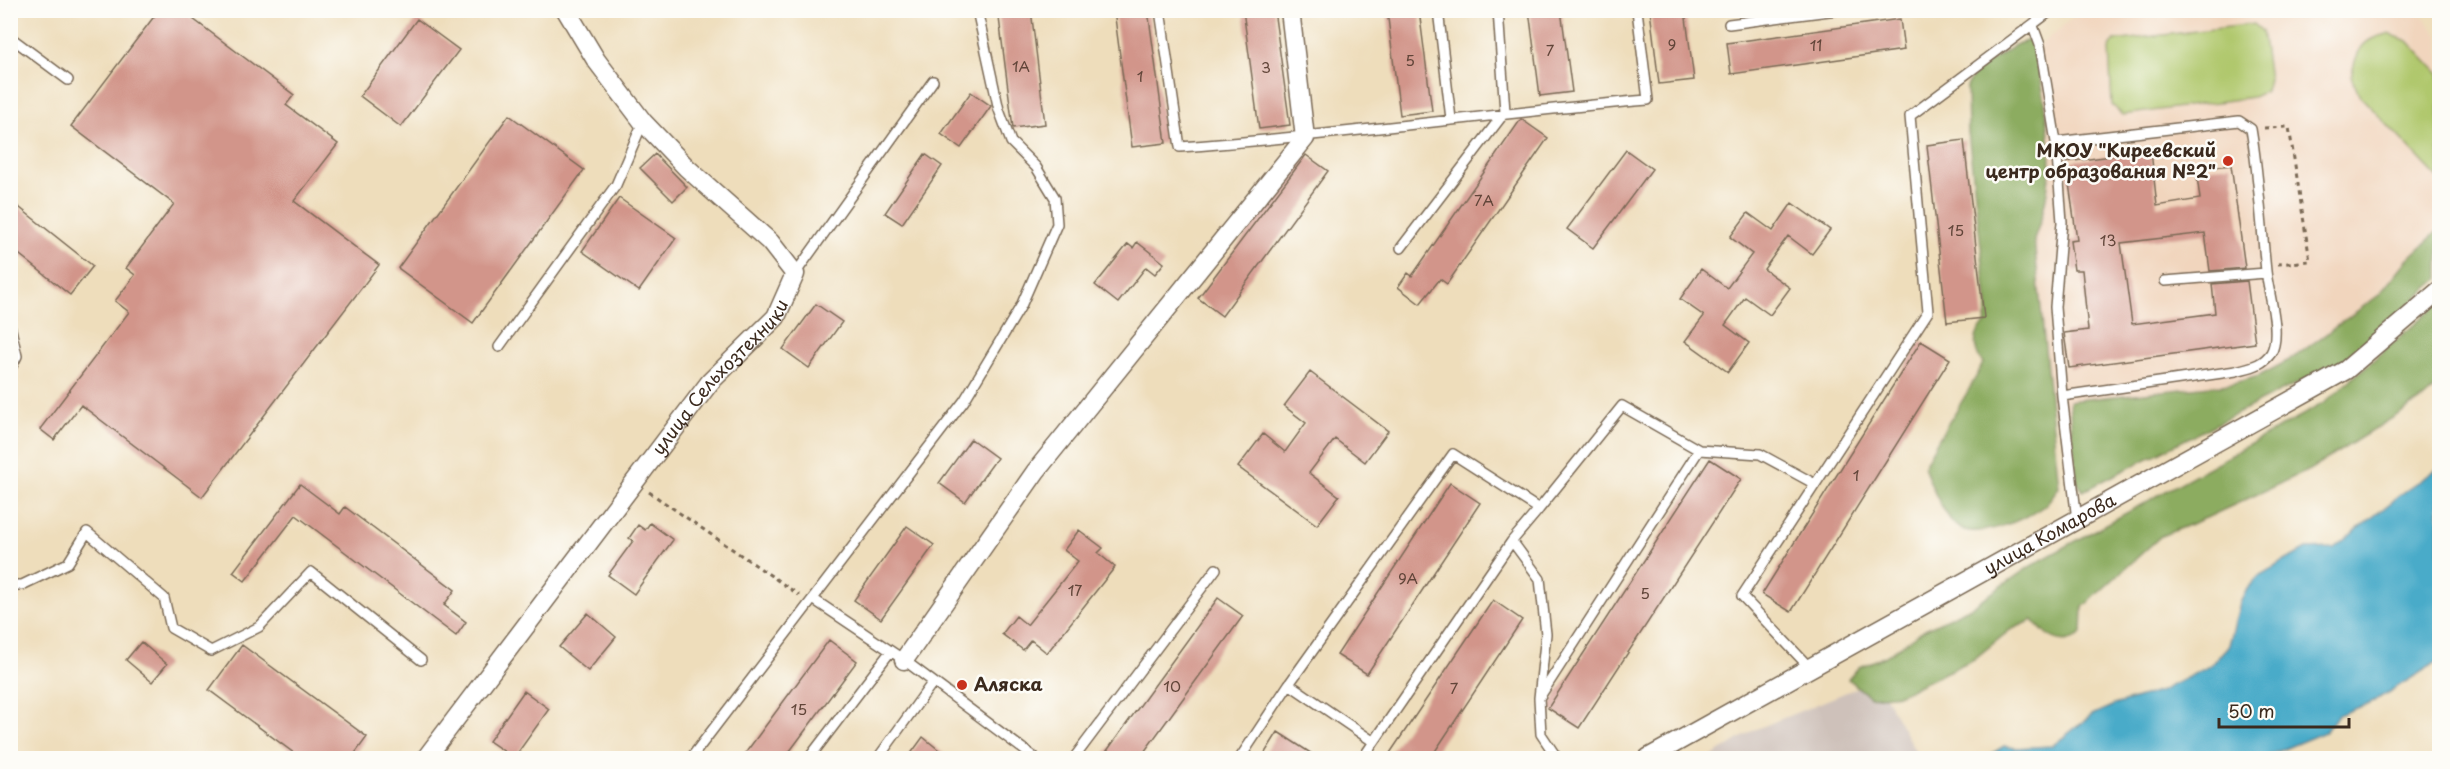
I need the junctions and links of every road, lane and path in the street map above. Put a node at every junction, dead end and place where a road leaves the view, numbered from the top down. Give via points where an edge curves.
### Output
1 (566, 10) edge
2 (977, 10) edge
3 (1160, 10) edge
4 (1290, 10) edge
5 (1438, 10) edge
6 (1498, 10) edge
7 (1637, 10) edge
8 (1837, 10) edge
9 (2052, 10) edge
10 (1729, 24) dead end
11 (2033, 26) junction
12 (10, 37) edge
13 (68, 80) dead end
14 (933, 81) dead end
15 (1505, 112) junction
16 (1451, 119) junction
17 (643, 122) junction
18 (2250, 129) junction
19 (1305, 138) junction
20 (2056, 142) junction
21 (1401, 248) dead end
22 (2266, 269) junction
23 (795, 274) junction
24 (2165, 281) dead end
25 (2439, 290) edge
26 (10, 326) edge
27 (499, 347) dead end
28 (10, 370) edge
29 (2062, 396) junction
30 (1699, 450) junction
31 (636, 483) junction
32 (1815, 484) junction
33 (1539, 509) junction
34 (2077, 520) junction
35 (1512, 542) junction
36 (1216, 570) dead end
37 (10, 585) edge
38 (812, 601) junction
39 (897, 656) junction
40 (421, 660) dead end
41 (1810, 668) junction
42 (933, 682) junction
43 (1289, 684) junction
44 (1539, 698) junction
45 (1374, 742) junction
46 (426, 759) edge
47 (691, 759) edge
48 (810, 759) edge
49 (878, 759) edge
50 (1035, 759) edge
51 (1074, 759) edge
52 (1240, 759) edge
53 (1363, 759) edge
54 (1557, 759) edge
55 (1648, 759) edge

1 - 17 street via 596,60
2 - 38 lane via 999,110 1011,142 1036,167 1055,198 1057,224 1021,306 964,401
3 - 19 lane via 1180,147
4 - 19 street
5 - 16 lane
6 - 15 lane
7 - 15 lane via 1648,100
8 - 10 lane
9 - 11 lane
11 - 20 lane via 2040,45
11 - 32 lane via 1910,116 1928,312
12 - 13 lane
14 - 23 lane
15 - 16 lane
15 - 21 lane
16 - 19 lane
17 - 23 street via 687,168 770,242
17 - 27 lane via 616,185
18 - 20 lane via 2239,121 2216,122
18 - 22 lane
18 - 22 path via 2289,127 2310,261
19 - 39 street via 1036,471
20 - 29 lane via 2061,222 2055,307
22 - 24 lane
22 - 29 lane via 2274,334 2272,351 2260,364 2236,371
23 - 31 street, улица Сельхозтехники via 776,317 710,382
25 - 34 street, улица Комарова via 2346,370
26 - 28 lane via 17,356
29 - 34 lane
30 - 32 lane via 1760,454
30 - 33 lane via 1622,406
30 - 44 lane
31 - 38 path
31 - 46 street, улица Сельхозтехники
32 - 41 lane via 1742,596
33 - 35 lane
33 - 43 lane via 1453,454
34 - 41 street, улица Комарова
35 - 44 lane via 1540,579 1545,606
35 - 45 lane
36 - 51 lane
37 - 40 lane via 22,585 68,563 87,532 164,598 171,627 211,651 259,627 311,572
38 - 39 lane
38 - 47 lane
39 - 42 lane
39 - 48 lane
41 - 55 street, улица Комарова
42 - 49 lane
42 - 50 lane
43 - 45 lane
43 - 52 lane
44 - 54 lane via 1541,734
45 - 53 lane

